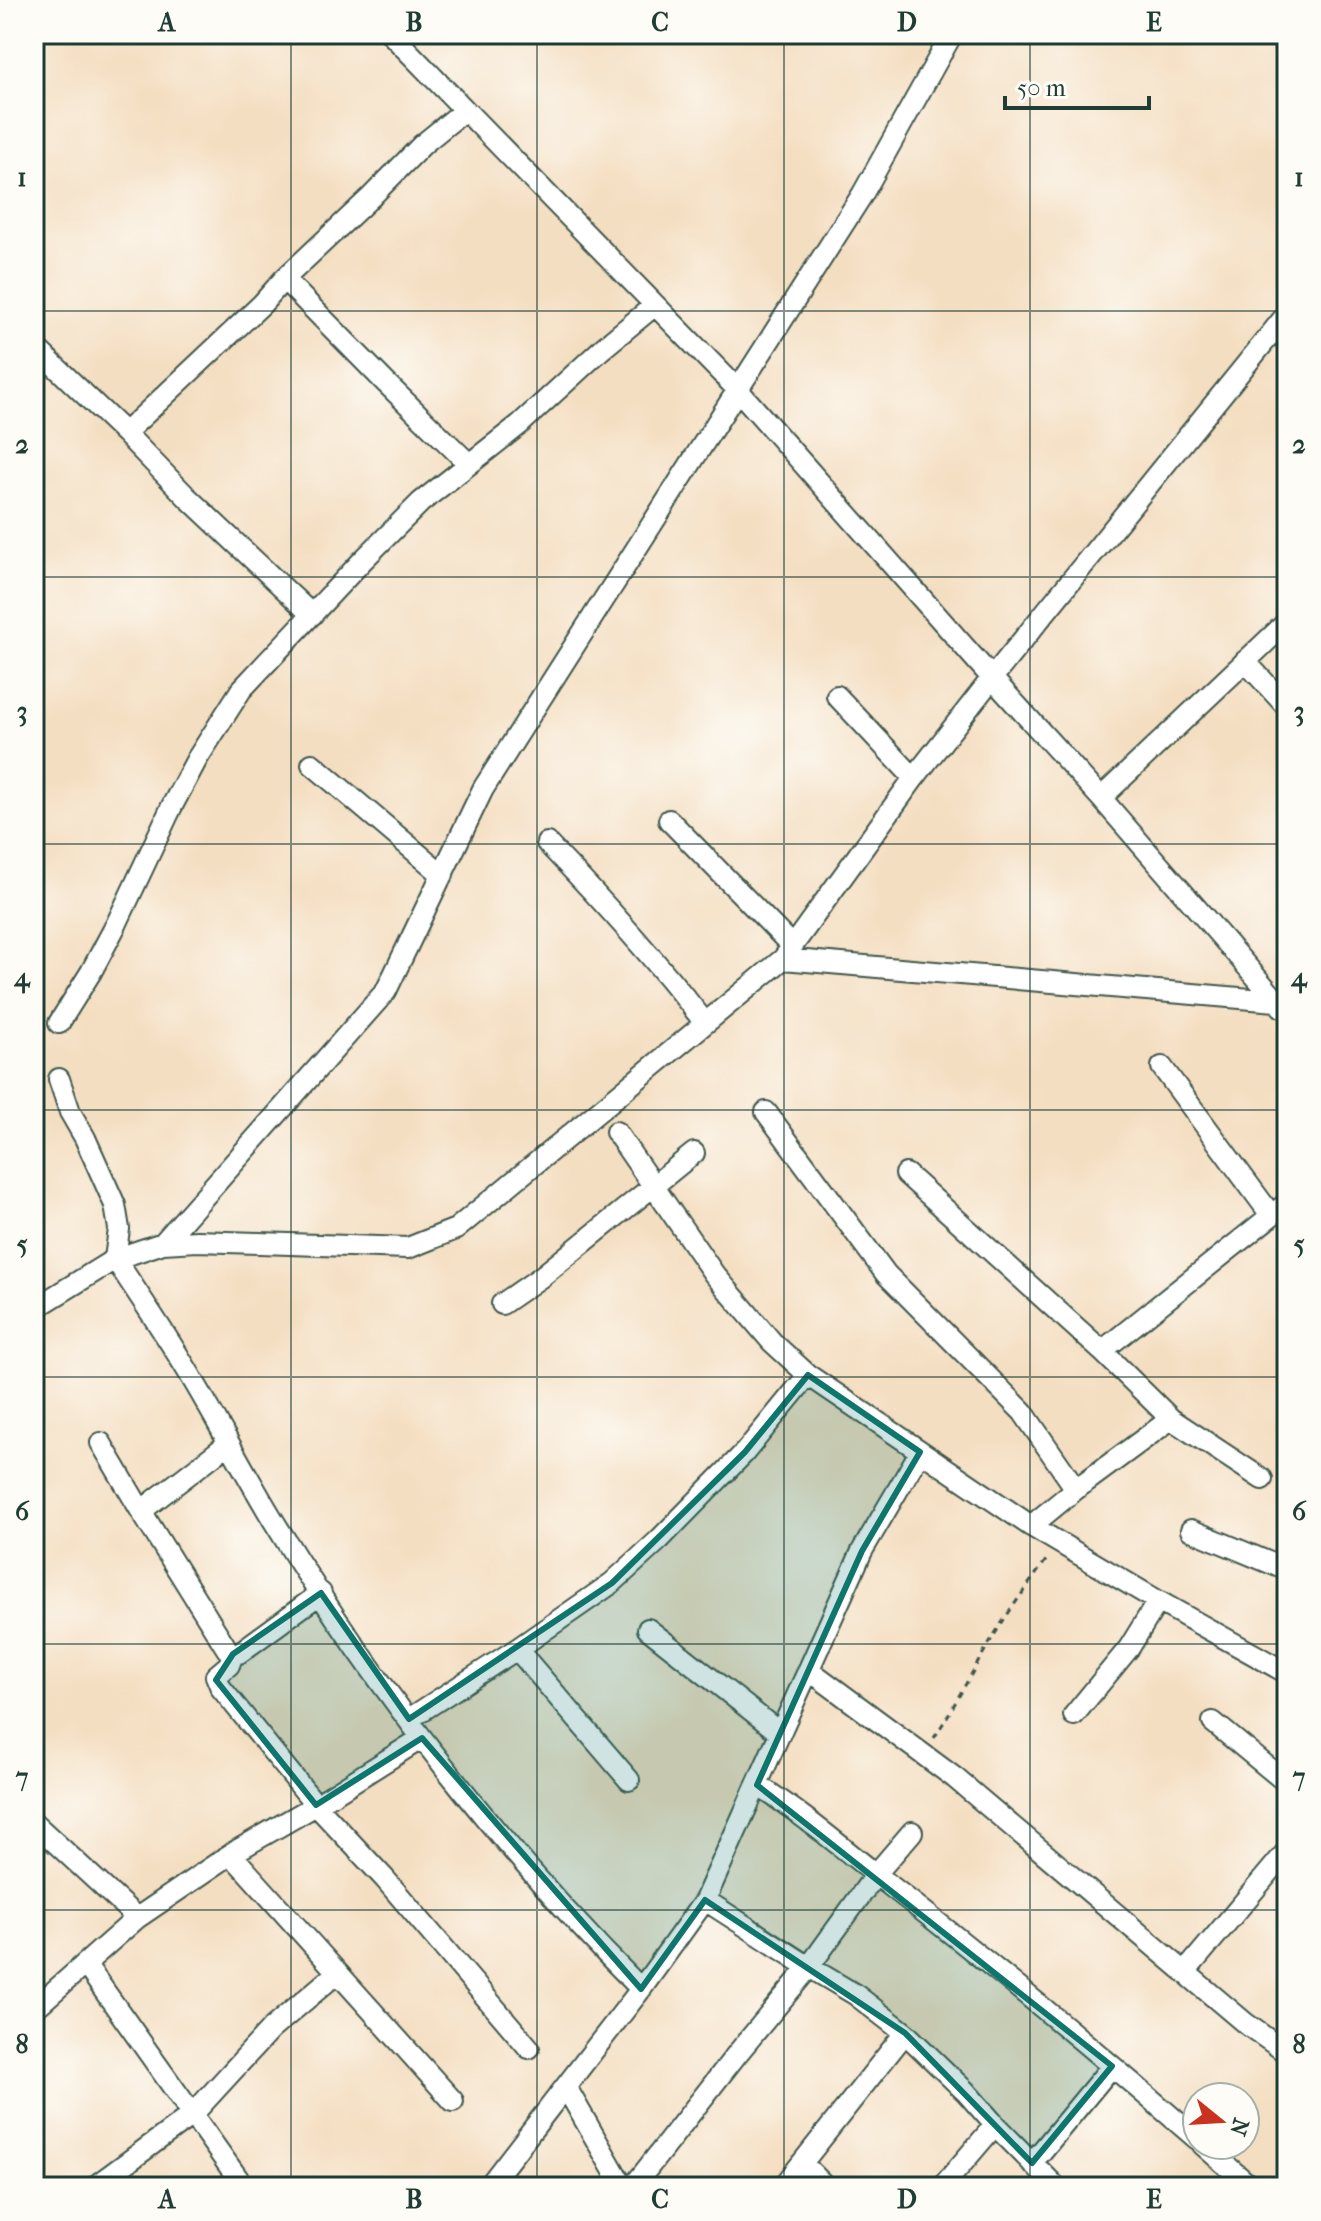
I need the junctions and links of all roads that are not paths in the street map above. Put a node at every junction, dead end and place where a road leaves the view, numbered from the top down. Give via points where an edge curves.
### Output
1 (391, 34) edge
2 (952, 34) edge
3 (1281, 34) edge
4 (1287, 54) edge
5 (465, 110) junction
6 (284, 279) junction
7 (655, 305) junction
8 (1287, 314) edge
9 (34, 346) edge
10 (738, 390) junction
11 (125, 433) junction
12 (469, 464) junction
13 (312, 615) junction
14 (1287, 622) edge
15 (1245, 661) junction
16 (992, 678) junction
17 (837, 696) dead end
18 (1287, 707) edge
19 (312, 764) dead end
20 (914, 778) junction
21 (1101, 798) junction
22 (669, 820) dead end
23 (547, 843) dead end
24 (443, 875) junction
25 (787, 953) junction
26 (1284, 1006) edge
27 (59, 1023) dead end
28 (705, 1023) junction
29 (1162, 1067) dead end
30 (59, 1079) dead end
31 (766, 1112) dead end
32 (616, 1132) dead end
33 (694, 1153) dead end
34 (906, 1174) dead end
35 (653, 1185) junction
36 (1279, 1209) edge
37 (163, 1243) junction
38 (115, 1259) junction
39 (502, 1304) dead end
40 (34, 1309) edge
41 (1102, 1351) junction
42 (808, 1375) junction
43 (1171, 1419) junction
44 (101, 1443) dead end
45 (229, 1443) junction
46 (920, 1452) junction
47 (1262, 1479) dead end
48 (1076, 1489) junction
49 (141, 1511) junction
50 (1031, 1526) junction
51 (1191, 1530) dead end
52 (1287, 1570) edge
53 (321, 1593) junction
54 (1158, 1601) junction
55 (648, 1629) dead end
56 (517, 1649) junction
57 (233, 1654) junction
58 (809, 1670) junction
59 (1287, 1673) edge
60 (1074, 1715) dead end
61 (409, 1719) junction
62 (1213, 1722) dead end
63 (780, 1733) junction
64 (422, 1738) junction
65 (629, 1780) dead end
66 (1287, 1783) edge
67 (757, 1785) junction
68 (316, 1805) junction
69 (34, 1823) edge
70 (912, 1832) dead end
71 (1287, 1851) edge
72 (231, 1854) junction
73 (876, 1874) junction
74 (705, 1900) junction
75 (137, 1918) junction
76 (86, 1965) junction
77 (809, 1967) junction
78 (1186, 1971) junction
79 (337, 1973) junction
80 (641, 1989) junction
81 (34, 2009) edge
82 (905, 2033) junction
83 (529, 2048) dead end
84 (1287, 2053) edge
85 (1112, 2066) junction
86 (566, 2087) junction
87 (453, 2101) dead end
88 (193, 2114) junction
89 (995, 2125) junction
90 (1181, 2125) edge
91 (1221, 2161) edge
92 (802, 2163) junction
93 (1032, 2163) junction
94 (94, 2187) edge
95 (244, 2187) edge
96 (488, 2187) edge
97 (623, 2187) edge
98 (633, 2187) edge
99 (783, 2187) edge
100 (826, 2187) edge
101 (942, 2187) edge
102 (1056, 2187) edge
103 (1251, 2187) edge

1 - 5 street
2 - 10 street via 862,195
3 - 4 street
5 - 6 street
5 - 7 street
6 - 11 street
6 - 12 street
7 - 10 street
7 - 12 street
8 - 16 street
9 - 11 street
10 - 16 street
10 - 24 street via 483,789
11 - 13 street
12 - 13 street via 421,502
13 - 27 street via 241,690 197,759 116,925
14 - 15 street
15 - 18 street
15 - 21 street
16 - 20 street
16 - 21 street
17 - 20 street
19 - 24 street
20 - 25 street
21 - 26 street
22 - 25 street
23 - 28 street via 616,915
24 - 37 street via 386,991
25 - 26 street
25 - 28 street
28 - 37 street via 456,1229 408,1248
29 - 36 street
30 - 38 street via 115,1205
31 - 48 street via 886,1274 1023,1412
32 - 35 street
33 - 35 street
34 - 41 street
35 - 39 street
35 - 42 street via 714,1274
36 - 41 street
37 - 38 street
38 - 40 street
38 - 45 street
41 - 43 street
42 - 46 street
42 - 56 street via 745,1452 659,1540 612,1583
43 - 47 street
43 - 48 street
44 - 49 street
45 - 49 street
45 - 53 street
46 - 50 street
46 - 58 street via 862,1551
48 - 50 street
49 - 57 street
50 - 54 street
51 - 52 street
53 - 57 street
53 - 61 street
54 - 59 street
54 - 60 street via 1129,1648
55 - 63 street
56 - 61 street
56 - 65 street
57 - 68 street via 216,1680
58 - 63 street
58 - 78 street via 955,1778
61 - 64 street
62 - 66 street
63 - 67 street
64 - 68 street
64 - 80 street via 600,1949
67 - 73 street
67 - 74 street
68 - 72 street
68 - 83 street
69 - 75 street
70 - 73 street
71 - 78 street
72 - 75 street
72 - 79 street
73 - 77 street
73 - 85 street
74 - 77 street
74 - 80 street
75 - 76 street
76 - 81 street
76 - 88 street
77 - 82 street
77 - 98 street
78 - 84 street
79 - 87 street
79 - 88 street via 271,2029
80 - 86 street
82 - 89 street
82 - 92 street
85 - 90 street
85 - 93 street
86 - 96 street
86 - 97 street
88 - 94 street
88 - 95 street
89 - 93 street
89 - 101 street
91 - 103 street
92 - 99 street
92 - 100 street
93 - 102 street

